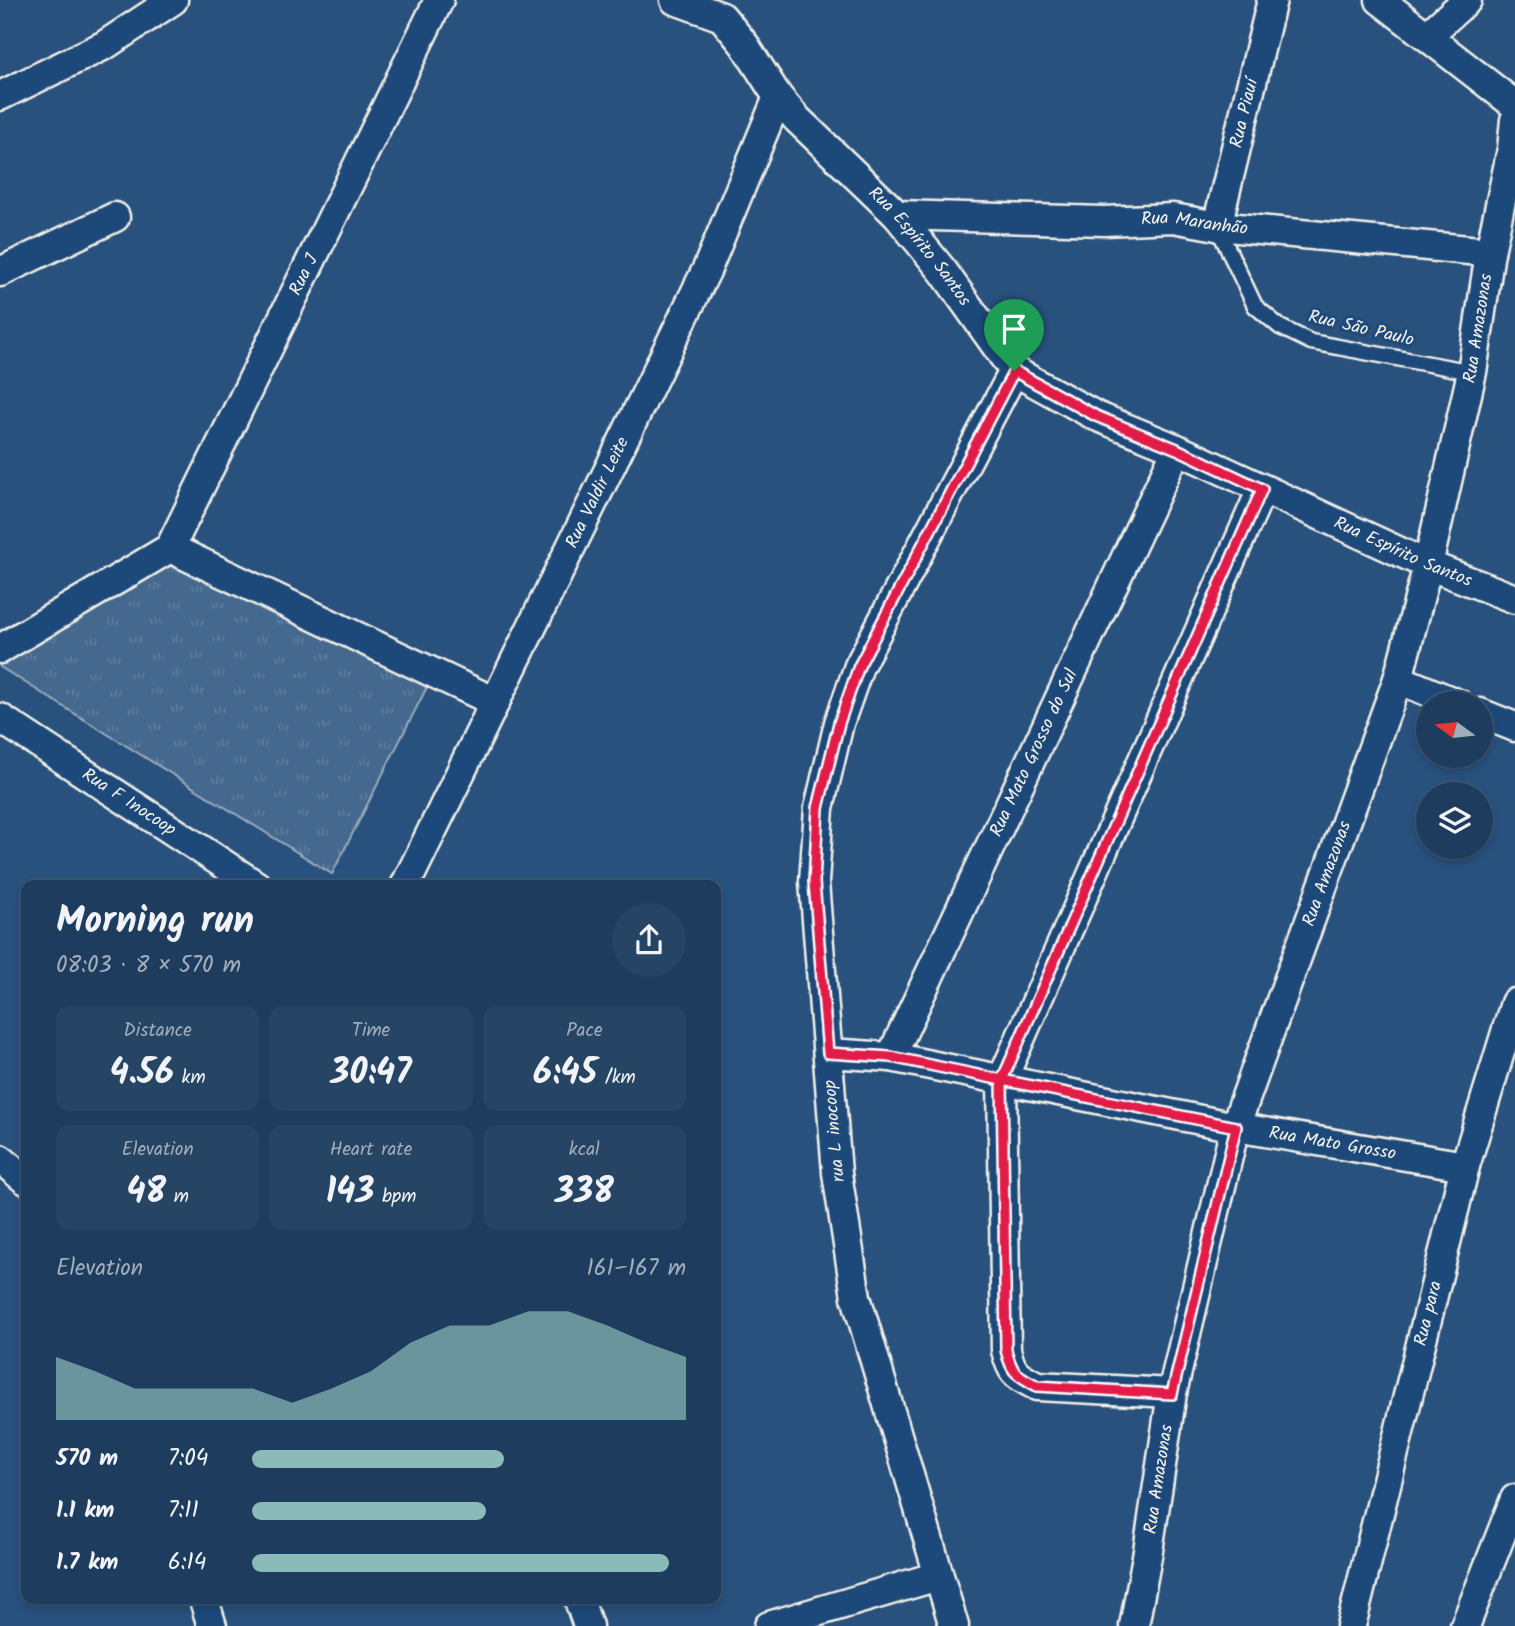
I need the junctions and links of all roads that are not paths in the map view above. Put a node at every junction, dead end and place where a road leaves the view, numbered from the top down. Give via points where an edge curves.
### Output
1 (173, 0) edge
2 (439, 0) edge
3 (675, 0) edge
4 (1272, 0) edge
5 (1380, 0) edge
6 (1467, 0) edge
7 (721, 8) edge
8 (1428, 36) junction
9 (0, 96) edge
10 (778, 97) junction
11 (1515, 105) edge
12 (1515, 120) edge
13 (897, 215) junction
14 (115, 217) dead end
15 (1217, 226) junction
16 (1490, 252) junction
17 (0, 272) edge
18 (1014, 371) junction
19 (1472, 372) junction
20 (1177, 449) junction
21 (1262, 489) junction
22 (170, 548) junction
23 (1428, 565) junction
24 (1515, 599) edge
25 (0, 649) edge
26 (1398, 679) junction
27 (1427, 691) edge
28 (495, 702) junction
29 (0, 718) edge
30 (1493, 718) edge
31 (1515, 727) edge
32 (248, 880) edge
33 (408, 880) edge
34 (1515, 1003) edge
35 (828, 1053) junction
36 (891, 1057) junction
37 (1002, 1080) junction
38 (1236, 1127) junction
39 (0, 1159) edge
40 (1465, 1166) junction
41 (21, 1176) edge
42 (1172, 1394) junction
43 (1515, 1499) edge
44 (939, 1576) junction
45 (205, 1604) edge
46 (580, 1604) edge
47 (212, 1626) edge
48 (588, 1626) edge
49 (769, 1626) edge
50 (954, 1626) edge
51 (1134, 1626) edge
52 (1351, 1626) edge
53 (1465, 1626) edge

1 - 9 street via 105,45
2 - 22 street, Rua J
3 - 7 street
4 - 15 street, Rua Piauí
5 - 8 street
6 - 8 street
7 - 10 street, Rua Espírito Santos
8 - 11 street
10 - 13 street, Rua Espírito Santos
10 - 28 street, Rua Valdir Leite via 707,269
12 - 16 street, Rua Amazonas
13 - 15 street, Rua Maranhão via 1104,221 1173,218
13 - 18 street, Rua Espírito Santos
14 - 17 street
15 - 16 street, Rua Maranhão
15 - 19 lane, Rua São Paulo via 1255,306 1280,327 1311,342
16 - 19 street, Rua Amazonas
18 - 20 street, Rua Espírito Santos via 1096,416
18 - 35 street, rua L inocoop via 859,666 839,723 818,808 814,882
19 - 23 street, Rua Amazonas
20 - 21 street, Rua Espírito Santos
20 - 36 street, Rua Mato Grosso do Sul
21 - 23 street, Rua Espírito Santos
21 - 37 street
22 - 25 street
22 - 28 street
23 - 24 street, Rua Espírito Santos
23 - 26 street, Rua Amazonas
26 - 27 street
26 - 38 street, Rua Amazonas
28 - 33 street, Rua Valdir Leite
29 - 32 street, Rua F Inocoop
30 - 31 street
34 - 40 street, Rua para
35 - 36 street, Rua Mato Grosso
35 - 44 street, rua L inocoop via 837,1173 856,1297
36 - 37 street, Rua Mato Grosso
37 - 38 street, Rua Mato Grosso
37 - 42 street via 1006,1350 1010,1367 1037,1386
38 - 40 street, Rua Mato Grosso
38 - 42 street, Rua Amazonas
39 - 41 street
40 - 52 street, Rua para
42 - 51 street, Rua Amazonas
43 - 53 street
44 - 49 street
44 - 50 street, rua L inocoop
45 - 47 street
46 - 48 street

